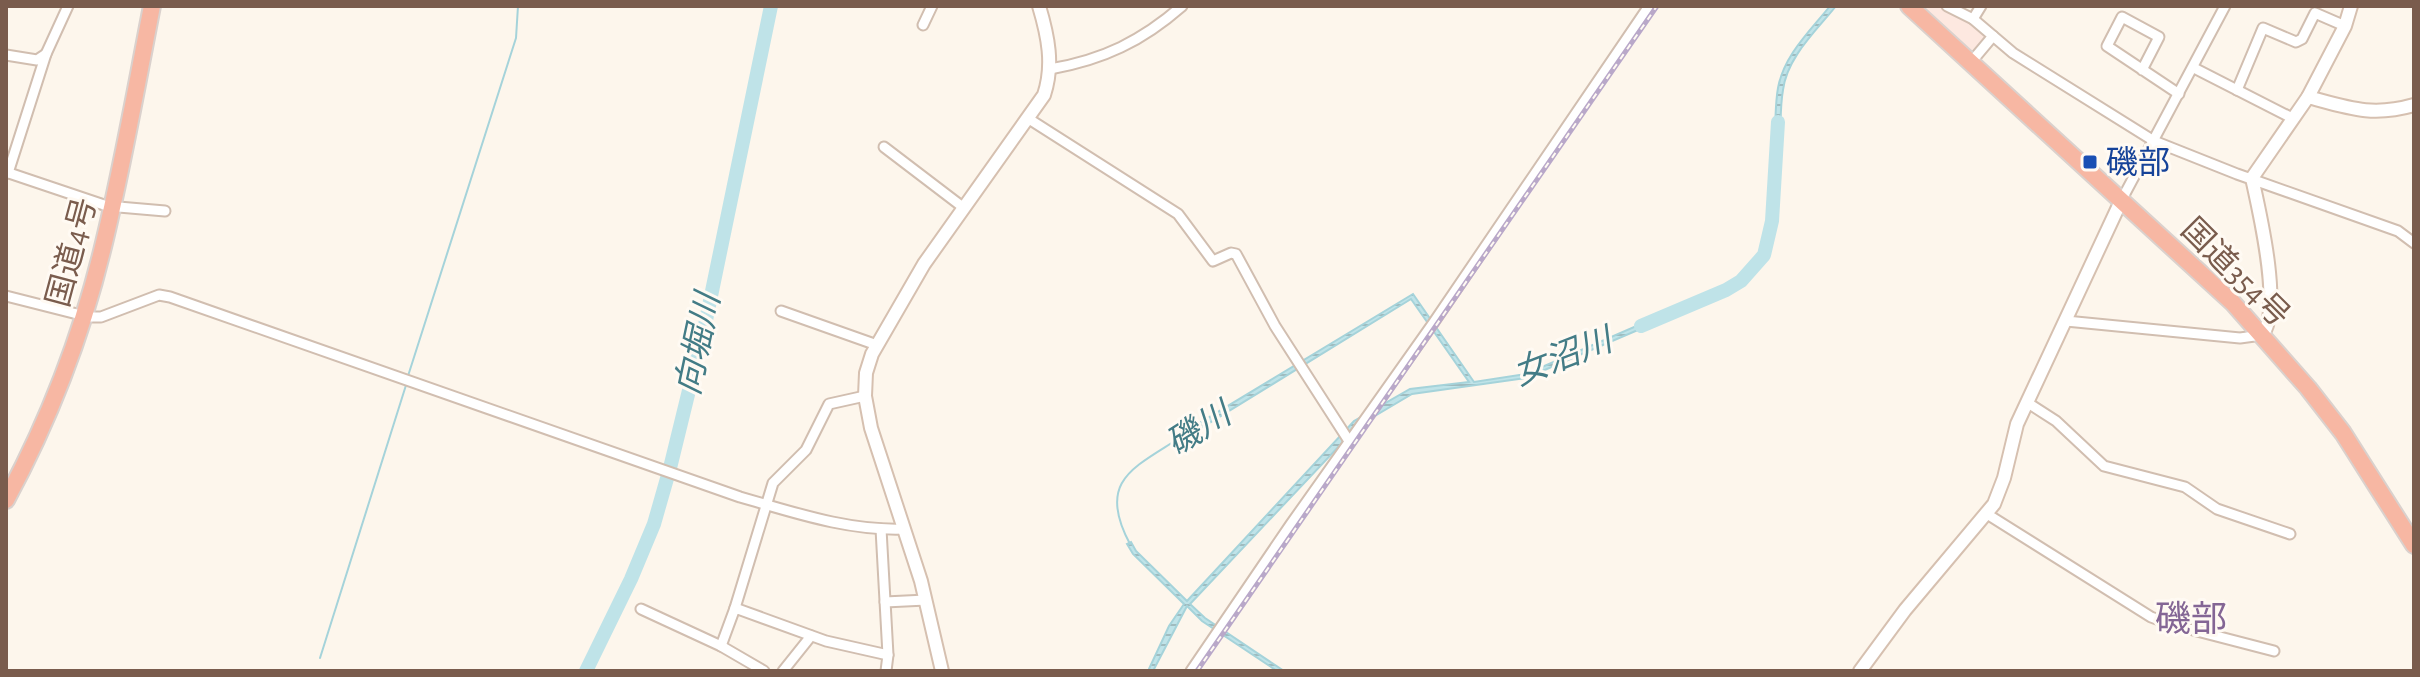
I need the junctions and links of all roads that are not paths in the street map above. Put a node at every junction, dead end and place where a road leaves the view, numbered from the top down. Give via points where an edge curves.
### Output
1 (68, 6) edge
2 (152, 6) edge
3 (932, 6) edge
4 (1039, 6) edge
5 (1182, 6) edge
6 (1649, 6) edge
7 (1909, 6) edge
8 (1947, 6) edge
9 (1981, 6) edge
10 (2225, 6) edge
11 (2351, 6) edge
12 (1973, 19) junction
13 (923, 25) dead end
14 (2345, 26) junction
15 (1993, 36) junction
16 (46, 54) junction
17 (6, 55) edge
18 (1972, 61) junction
19 (2194, 68) junction
20 (1050, 69) junction
21 (2142, 70) junction
22 (2237, 90) junction
23 (2179, 94) junction
24 (2308, 97) junction
25 (2414, 105) edge
26 (1029, 119) junction
27 (2294, 119) junction
28 (2154, 141) junction
29 (884, 147) dead end
30 (7, 172) edge
31 (2252, 178) junction
32 (2121, 201) junction
33 (112, 206) junction
34 (964, 208) junction
35 (165, 211) dead end
36 (2414, 243) edge
37 (6, 296) edge
38 (781, 311) dead end
39 (84, 317) junction
40 (2066, 321) junction
41 (2262, 335) junction
42 (877, 345) junction
43 (865, 396) junction
44 (2028, 403) junction
45 (1352, 437) junction
46 (7, 495) edge
47 (766, 504) junction
48 (1987, 514) junction
49 (881, 529) junction
50 (904, 529) junction
51 (2290, 534) dead end
52 (2414, 545) edge
53 (926, 600) junction
54 (885, 602) junction
55 (735, 608) junction
56 (641, 609) dead end
57 (811, 636) junction
58 (721, 646) junction
59 (2274, 651) dead end
60 (888, 655) junction
61 (764, 671) edge
62 (783, 671) edge
63 (886, 671) edge
64 (942, 671) edge
65 (1191, 671) edge
66 (1860, 671) edge

1 - 16 street
2 - 33 highway, 国道4号
3 - 13 street
4 - 20 street
5 - 20 street via 1122,49
6 - 45 street
7 - 18 highway, 国道354号
8 - 12 street
9 - 12 street
10 - 19 street
11 - 14 street
12 - 15 street
14 - 22 street via 2315,13 2296,42 2263,28
14 - 24 street
15 - 18 street
15 - 28 street
16 - 17 street via 37,60
16 - 30 street
18 - 32 highway, 国道354号
19 - 22 street
19 - 23 street
20 - 26 street via 1044,95
21 - 21 street via 2107,46 2122,17 2159,37
21 - 23 street
22 - 27 street
23 - 28 street
24 - 25 street via 2374,112
24 - 27 street
26 - 34 street
26 - 45 street via 1178,214 1213,261 1236,254 1339,429
27 - 31 street
28 - 31 street
28 - 32 street
29 - 34 street
30 - 33 street
31 - 36 street via 2398,231
31 - 41 street via 2269,278 2268,328
32 - 40 street
32 - 41 highway, 国道354号
33 - 35 street
33 - 39 highway, 国道4号
34 - 42 street
37 - 39 street
38 - 42 street
39 - 46 highway, 国道4号 via 36,441
39 - 47 street via 101,317 159,295 170,297
40 - 41 street via 2240,338
40 - 44 street
41 - 52 highway, 国道354号 via 2343,433
42 - 43 street via 867,364
43 - 47 street via 829,404 806,450 773,483
43 - 50 street
44 - 48 street
44 - 51 street via 2056,421 2104,466 2185,487 2217,509
45 - 65 street
47 - 49 street via 820,520
47 - 55 street
48 - 59 street via 2151,617
48 - 66 street
49 - 50 street
49 - 54 street
50 - 53 street
53 - 54 street
53 - 64 street
54 - 60 street
55 - 57 street
55 - 58 street
56 - 58 street
57 - 60 street
57 - 62 street
58 - 61 street
60 - 63 street

